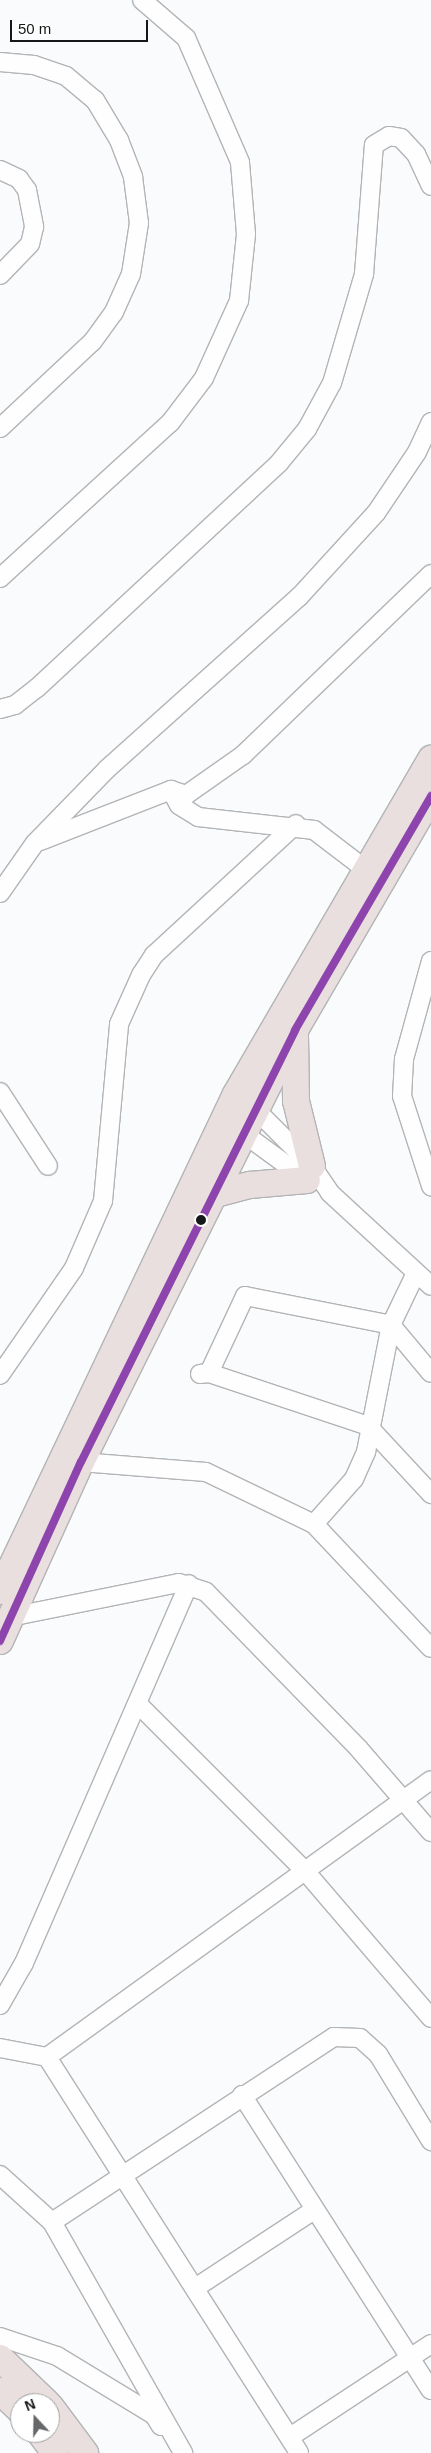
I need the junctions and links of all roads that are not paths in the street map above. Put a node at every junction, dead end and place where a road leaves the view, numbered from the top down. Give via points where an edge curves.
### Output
1 (142, 0) edge
2 (0, 62) edge
3 (0, 170) edge
4 (431, 186) edge
5 (0, 275) edge
6 (431, 422) edge
7 (0, 428) edge
8 (431, 574) edge
9 (0, 578) edge
10 (0, 709) edge
11 (431, 759) edge
12 (171, 790) junction
13 (431, 796) edge
14 (296, 824) junction
15 (35, 843) junction
16 (365, 869) junction
17 (0, 892) edge
18 (431, 961) edge
19 (295, 1030) junction
20 (0, 1092) edge
21 (246, 1101) junction
22 (234, 1126) junction
23 (48, 1166) dead end
24 (309, 1173) junction
25 (431, 1186) edge
26 (212, 1196) junction
27 (415, 1275) junction
28 (431, 1286) edge
29 (391, 1325) junction
30 (431, 1373) edge
31 (0, 1374) edge
32 (368, 1426) junction
33 (81, 1462) junction
34 (431, 1494) edge
35 (314, 1524) junction
36 (189, 1584) junction
37 (0, 1591) edge
38 (5, 1629) edge
39 (431, 1648) edge
40 (139, 1705) junction
41 (431, 1780) edge
42 (404, 1800) junction
43 (431, 1832) edge
44 (306, 1872) junction
45 (0, 2005) edge
46 (431, 2018) edge
47 (0, 2048) edge
48 (47, 2057) junction
49 (242, 2095) junction
50 (431, 2141) edge
51 (122, 2173) junction
52 (0, 2175) edge
53 (314, 2210) junction
54 (52, 2222) junction
55 (195, 2288) junction
56 (0, 2337) edge
57 (431, 2344) edge
58 (0, 2358) edge
59 (408, 2359) junction
60 (0, 2390) edge
61 (431, 2390) edge
62 (37, 2393) edge
63 (10, 2400) edge
64 (60, 2420) edge
65 (290, 2437) junction
66 (84, 2453) edge
67 (182, 2453) edge
68 (299, 2453) edge

1 - 9 street via 186,38 240,162 246,234 239,301 204,378 170,423
2 - 7 street via 34,65 66,76 95,100 118,140 133,177 139,223 131,274 114,312 92,342
3 - 5 street via 19,179 27,190 34,227 30,244
4 - 10 street via 416,154 401,138 390,136 374,145 364,274 332,383 307,429 279,463 37,688 15,705
6 - 15 street via 417,452 376,512 298,597 107,769
8 - 12 street via 243,755 186,796
11 - 16 highway
12 - 14 street via 178,805 193,816
12 - 15 street
13 - 19 highway
14 - 16 street via 314,830
14 - 31 street via 154,955 141,975 119,1024 103,1201 74,1268
15 - 17 street
16 - 21 highway
18 - 25 street via 404,1059 402,1096
19 - 21 highway
19 - 24 highway via 296,1101
20 - 23 street
21 - 22 highway
21 - 24 street
22 - 24 street
22 - 26 highway
22 - 37 highway
24 - 26 highway
24 - 27 street
26 - 33 highway
27 - 28 street
27 - 29 street
29 - 30 street
29 - 32 street
29 - 32 street via 245,1296 204,1374
32 - 34 street
32 - 35 street via 366,1452 354,1479
33 - 35 street via 206,1472
33 - 38 highway
35 - 39 street
36 - 38 street
36 - 40 street
36 - 42 street via 217,1600
40 - 44 street
40 - 45 street via 24,1963
41 - 42 street
42 - 43 street
42 - 44 street
44 - 46 street
44 - 48 street
47 - 48 street
48 - 51 street
49 - 50 street via 318,2046 334,2038 354,2036 378,2054
49 - 51 street
49 - 53 street
51 - 54 street
51 - 55 street
52 - 54 street
53 - 55 street
53 - 59 street
54 - 67 street
55 - 65 street
56 - 67 street via 57,2356 154,2415
57 - 59 street
58 - 62 highway
59 - 61 street
59 - 65 street
60 - 63 highway
64 - 66 highway
65 - 68 street

